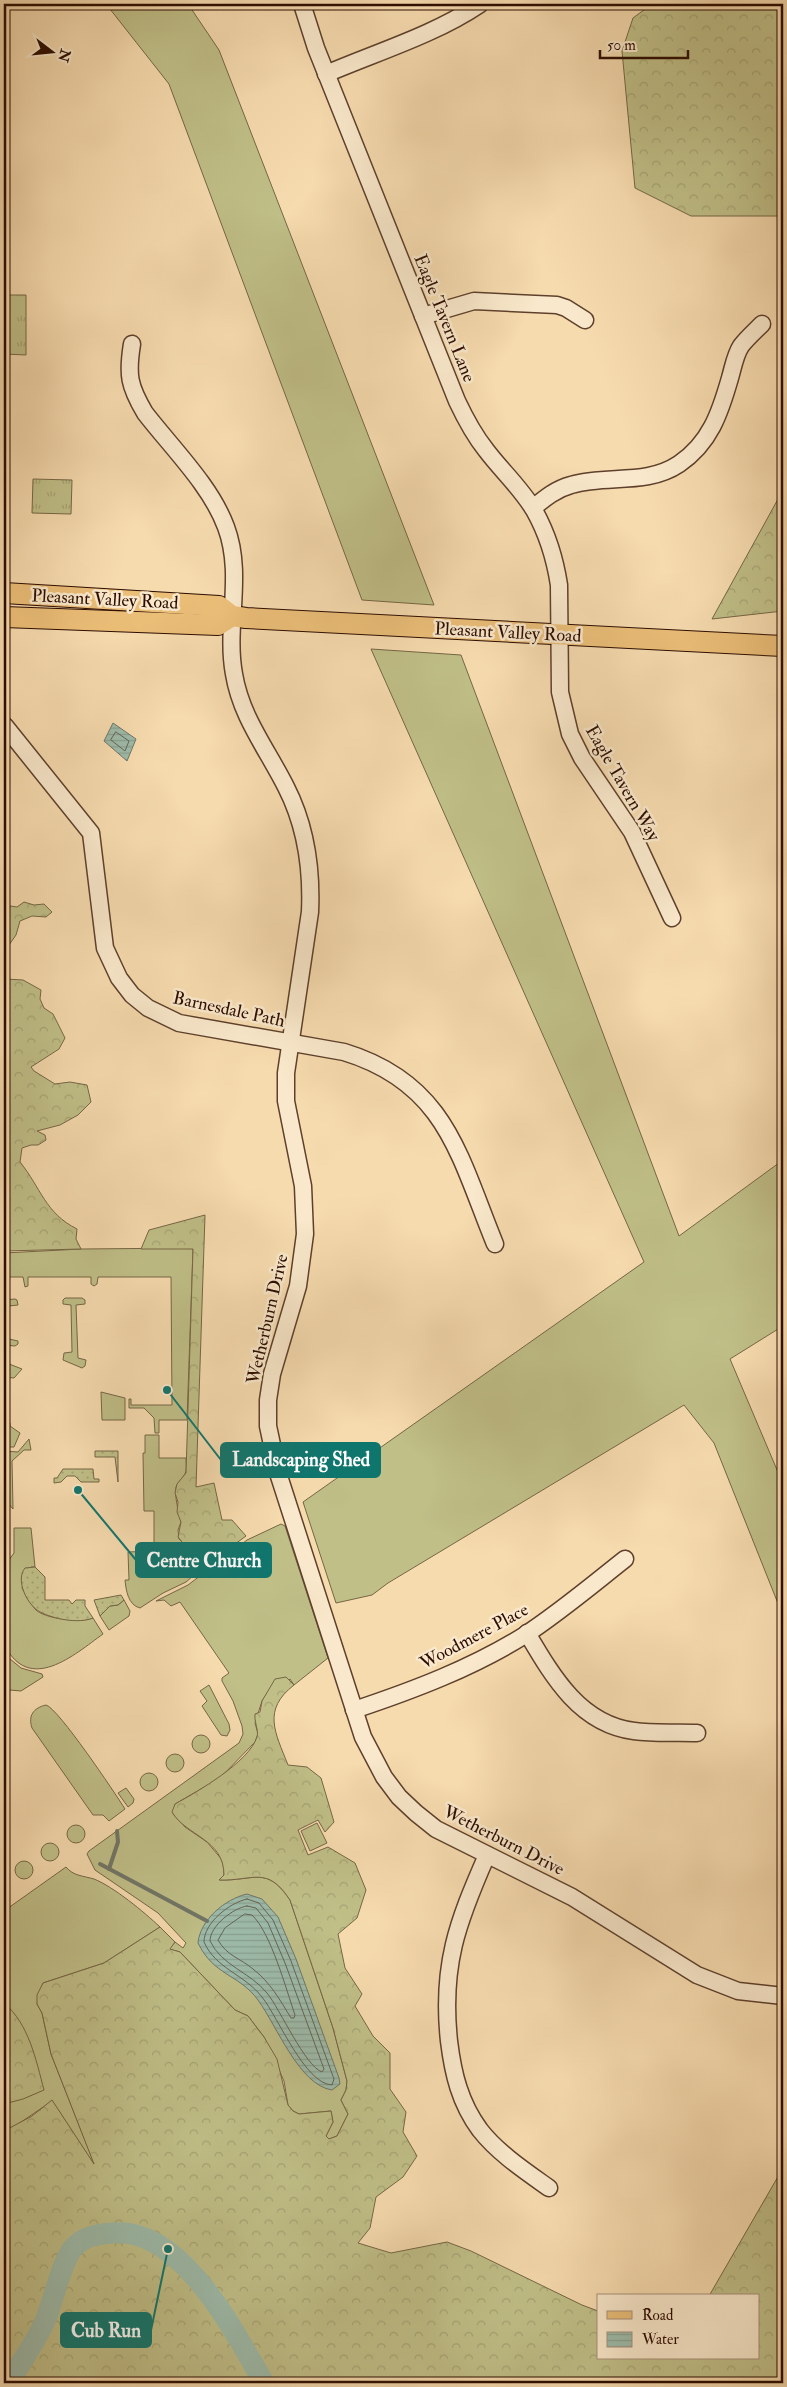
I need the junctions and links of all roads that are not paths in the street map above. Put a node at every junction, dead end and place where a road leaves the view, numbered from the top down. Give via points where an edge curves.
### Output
1 (302, 4) edge
2 (480, 4) edge
3 (326, 74) junction
4 (424, 316) junction
5 (585, 320) dead end
6 (762, 324) dead end
7 (132, 344) dead end
8 (532, 508) junction
9 (4, 593) edge
10 (232, 616) junction
11 (4, 617) edge
12 (560, 634) junction
13 (783, 646) edge
14 (6, 726) dead end
15 (672, 918) dead end
16 (290, 1042) junction
17 (495, 1244) dead end
18 (625, 1559) dead end
19 (527, 1633) junction
20 (354, 1710) junction
21 (696, 1733) dead end
22 (487, 1855) junction
23 (783, 1996) edge
24 (549, 2188) dead end

1 - 3 street, Eagle Tavern Lane
2 - 3 street via 407,41
3 - 4 street, Eagle Tavern Lane
4 - 5 street via 482,300 557,305
4 - 8 street, Eagle Tavern Lane via 468,423
6 - 8 street via 739,350 714,425 688,457 671,469 647,477 571,485 549,494
7 - 10 street, Wetherburn Drive via 129,376 138,401 210,495 227,529 233,559
8 - 12 street, Eagle Tavern Lane via 544,528 557,569
9 - 10 main road, Pleasant Valley Road via 219,606
10 - 11 main road, Pleasant Valley Road via 218,624
10 - 12 main road, Pleasant Valley Road
10 - 16 street, Wetherburn Drive via 231,652 237,691 249,721 293,803 310,866 310,912
12 - 13 main road, Pleasant Valley Road
12 - 15 street, Eagle Tavern Way via 560,692 570,734 582,758 632,832
14 - 16 street, Barnesdale Path via 91,833 105,948 119,978 132,995 148,1008 179,1023
16 - 17 street, Barnesdale Path via 366,1059 396,1074 421,1094 451,1136
16 - 20 street, Wetherburn Drive via 286,1101 302,1186 305,1234 298,1286 272,1374 268,1432 278,1473
18 - 19 street, Woodmere Place
19 - 20 street, Woodmere Place via 433,1682
19 - 21 street via 566,1692 595,1717 633,1731
20 - 22 street, Wetherburn Drive via 372,1757 399,1797 436,1829
22 - 23 street, Wetherburn Drive via 572,1898 703,1978 738,1991
22 - 24 street via 459,1922 449,1964 446,2012 452,2069 462,2100 480,2129 498,2149

